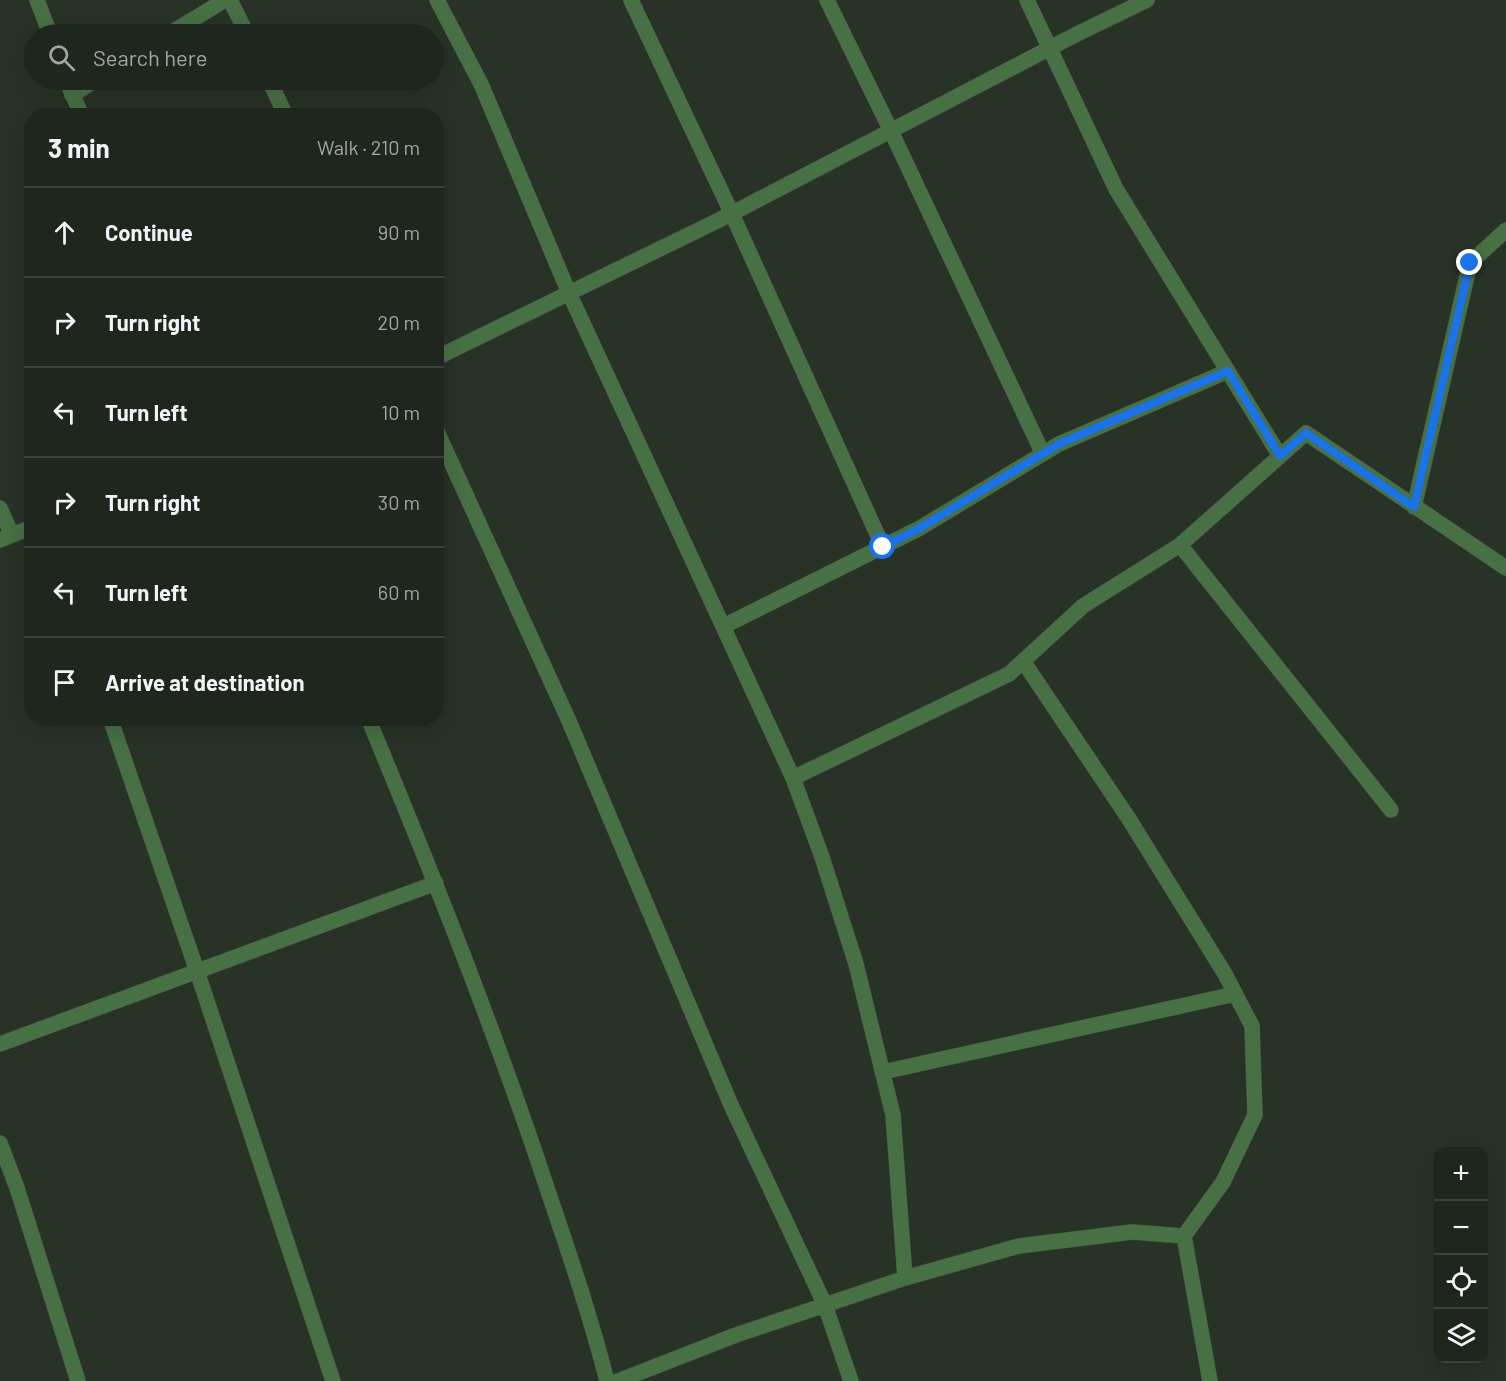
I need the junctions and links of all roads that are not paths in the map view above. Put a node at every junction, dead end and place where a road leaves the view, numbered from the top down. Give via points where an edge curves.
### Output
1 (37, 0) edge
2 (225, 0) edge
3 (230, 0) edge
4 (437, 0) edge
5 (631, 0) edge
6 (827, 0) edge
7 (1027, 0) edge
8 (1147, 0) edge
9 (46, 24) edge
10 (185, 24) edge
11 (242, 24) edge
12 (1051, 48) junction
13 (70, 90) edge
14 (80, 90) edge
15 (274, 90) edge
16 (72, 95) junction
17 (78, 108) edge
18 (282, 108) edge
19 (891, 131) junction
20 (732, 214) junction
21 (1506, 230) edge
22 (569, 293) junction
23 (444, 354) edge
24 (1228, 371) junction
25 (444, 447) edge
26 (1043, 454) junction
27 (1280, 456) junction
28 (1414, 507) junction
29 (0, 508) edge
30 (24, 530) edge
31 (6, 538) edge
32 (1180, 546) junction
33 (883, 547) junction
34 (1506, 568) edge
35 (724, 626) junction
36 (1023, 661) junction
37 (113, 726) edge
38 (371, 726) edge
39 (793, 778) junction
40 (1391, 810) dead end
41 (436, 884) junction
42 (197, 971) junction
43 (1235, 994) junction
44 (0, 1044) edge
45 (883, 1072) junction
46 (0, 1143) edge
47 (1184, 1236) junction
48 (905, 1278) junction
49 (825, 1305) junction
50 (78, 1381) edge
51 (333, 1381) edge
52 (608, 1381) edge
53 (618, 1381) edge
54 (850, 1381) edge
55 (1210, 1381) edge

1 - 9 street
2 - 10 street
3 - 11 street
4 - 22 street via 481,84
5 - 20 street
6 - 19 street
7 - 12 street
8 - 12 street
12 - 19 street
12 - 24 street via 1116,189
13 - 16 street
14 - 16 street
15 - 18 street
16 - 17 street
19 - 20 street
19 - 26 street
20 - 22 street
20 - 33 street
21 - 28 street via 1470,263
22 - 23 street
22 - 35 street
24 - 26 street
24 - 27 street
25 - 49 street via 569,721 731,1105
26 - 33 street
27 - 28 street via 1306,433
27 - 32 street
28 - 34 street
29 - 31 street
30 - 31 street
32 - 36 street via 1083,606
32 - 40 street
33 - 35 street
35 - 39 street
36 - 39 street via 1009,674
36 - 43 street via 1129,819
37 - 42 street
38 - 41 street
39 - 45 street via 856,964
41 - 42 street
41 - 52 street via 520,1106
42 - 44 street
42 - 51 street
43 - 45 street
43 - 47 street via 1252,1026 1255,1115 1223,1182
45 - 48 street via 893,1115
46 - 50 street
47 - 48 street via 1132,1232 1019,1246
47 - 55 street
48 - 49 street
49 - 53 street
49 - 54 street

